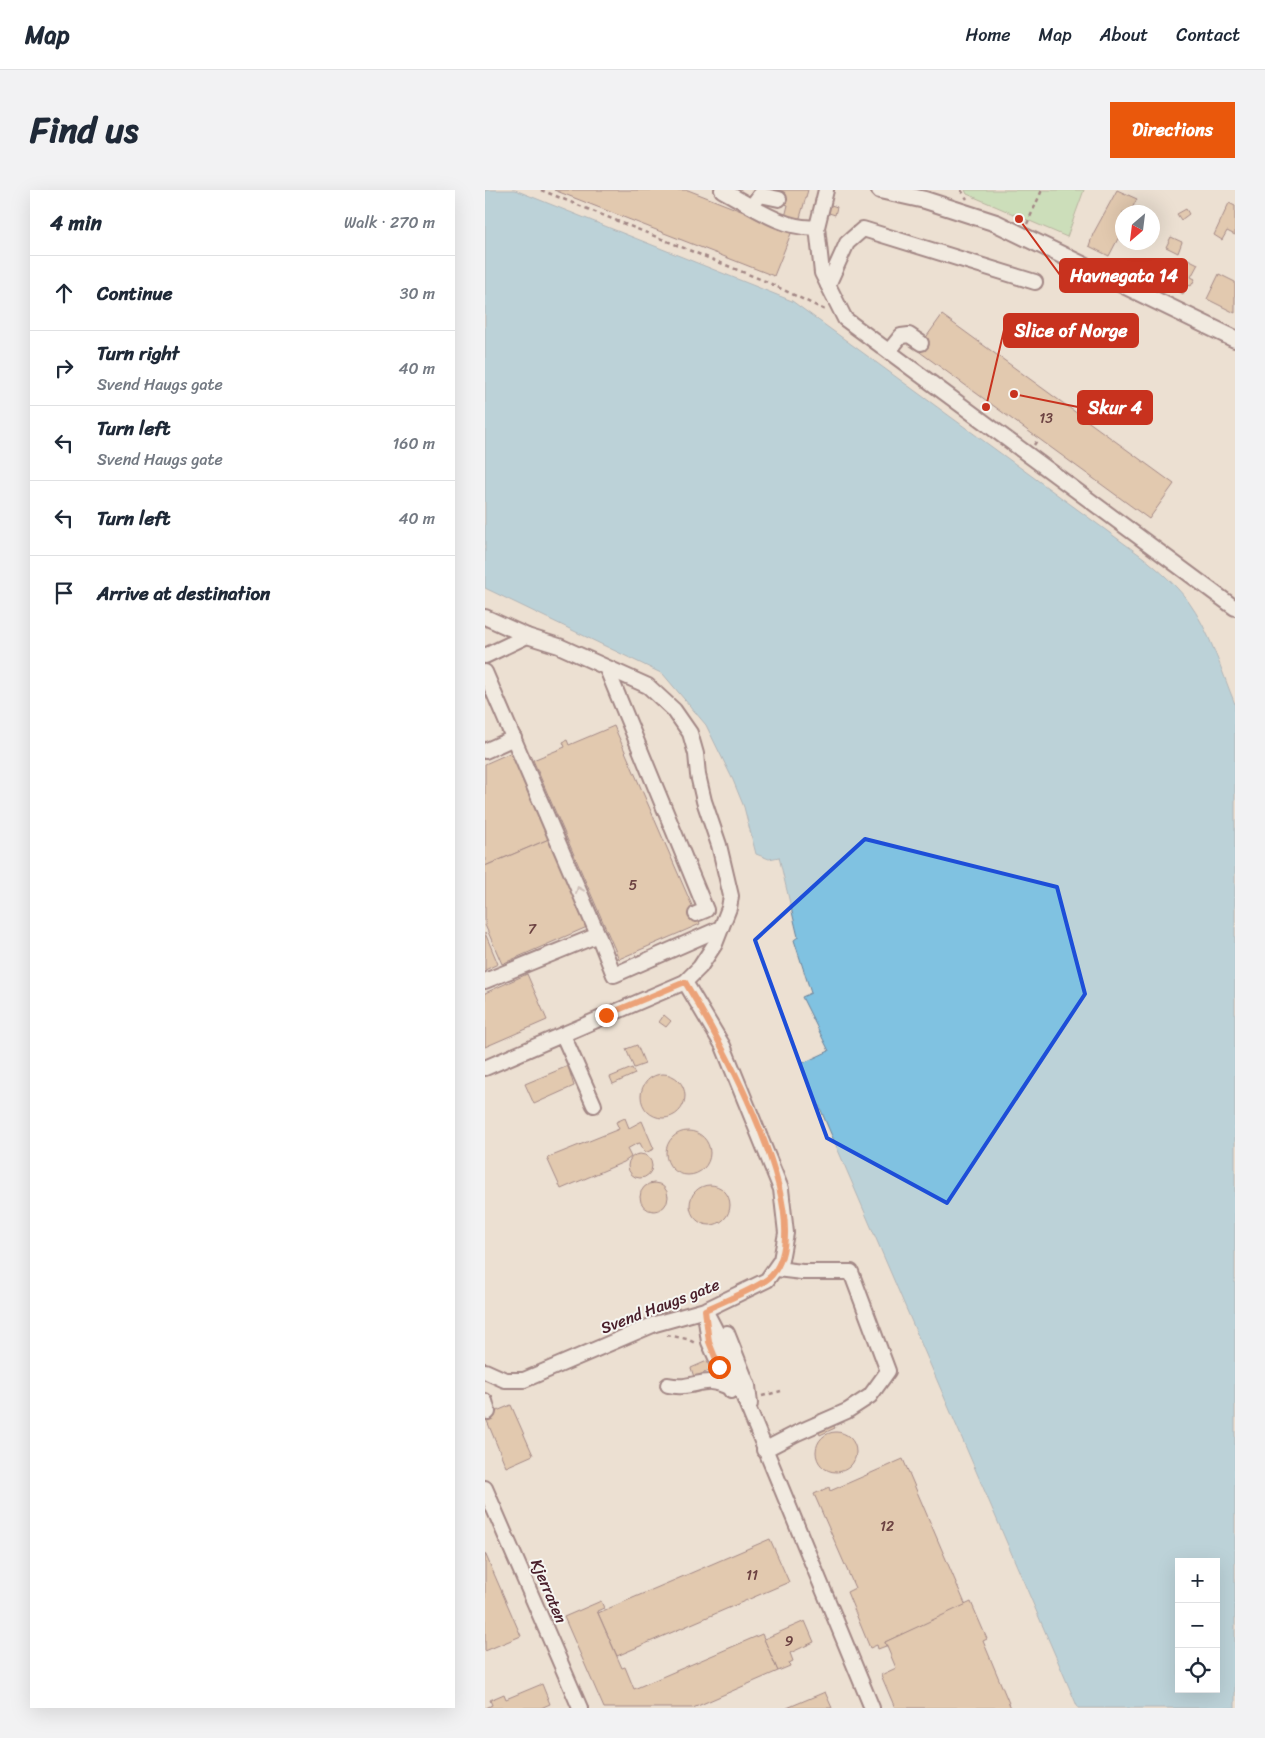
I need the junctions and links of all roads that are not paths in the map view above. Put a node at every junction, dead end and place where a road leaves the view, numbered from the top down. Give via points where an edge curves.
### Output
1 (723, 190) edge
2 (826, 190) edge
3 (880, 190) edge
4 (926, 195) edge
5 (779, 199) dead end
6 (752, 206) junction
7 (817, 227) junction
8 (1035, 282) dead end
9 (828, 285) junction
10 (1235, 339) edge
11 (921, 343) dead end
12 (889, 351) junction
13 (1235, 608) edge
14 (485, 617) edge
15 (527, 636) junction
16 (485, 656) edge
17 (607, 669) junction
18 (485, 672) edge
19 (514, 738) junction
20 (485, 751) edge
21 (696, 914) dead end
22 (721, 928) junction
23 (598, 935) junction
24 (485, 981) edge
25 (685, 982) junction
26 (563, 1034) junction
27 (485, 1068) edge
28 (594, 1105) dead end
29 (777, 1268) junction
30 (705, 1310) junction
31 (486, 1375) edge
32 (668, 1385) dead end
33 (734, 1389) junction
34 (751, 1417) junction
35 (764, 1450) junction
36 (485, 1488) edge
37 (580, 1708) edge
38 (872, 1708) edge

1 - 6 street
2 - 7 street
3 - 4 main road
4 - 10 main road via 996,223
5 - 6 street via 761,194
6 - 7 street via 805,228
7 - 9 street via 822,273
8 - 9 street via 863,229 847,243
9 - 12 street via 845,319
11 - 12 street via 909,335 901,336
12 - 13 street
14 - 15 street
15 - 16 street
15 - 17 street via 559,646
17 - 21 street via 706,910
17 - 22 street via 648,686 674,710 690,733 704,801 731,896
18 - 19 street
19 - 20 street
23 -> 19 street
22 - 23 street via 614,975
22 - 25 street via 700,967
23 - 24 street
25 - 26 street
25 - 29 street, Svend Haugs gate via 723,1046 781,1189 786,1233 785,1249
26 - 27 street
26 - 28 street
29 - 30 street, Svend Haugs gate via 767,1280
29 - 35 street via 802,1272 851,1272 887,1371 871,1396 847,1411
30 - 31 street, Svend Haugs gate via 655,1324 523,1380
30 - 33 street via 709,1342
30 - 34 street via 728,1334 748,1386
32 - 33 street via 686,1387 708,1380
33 - 34 street
34 - 35 street
35 - 38 street
36 - 37 street, Kjerraten

